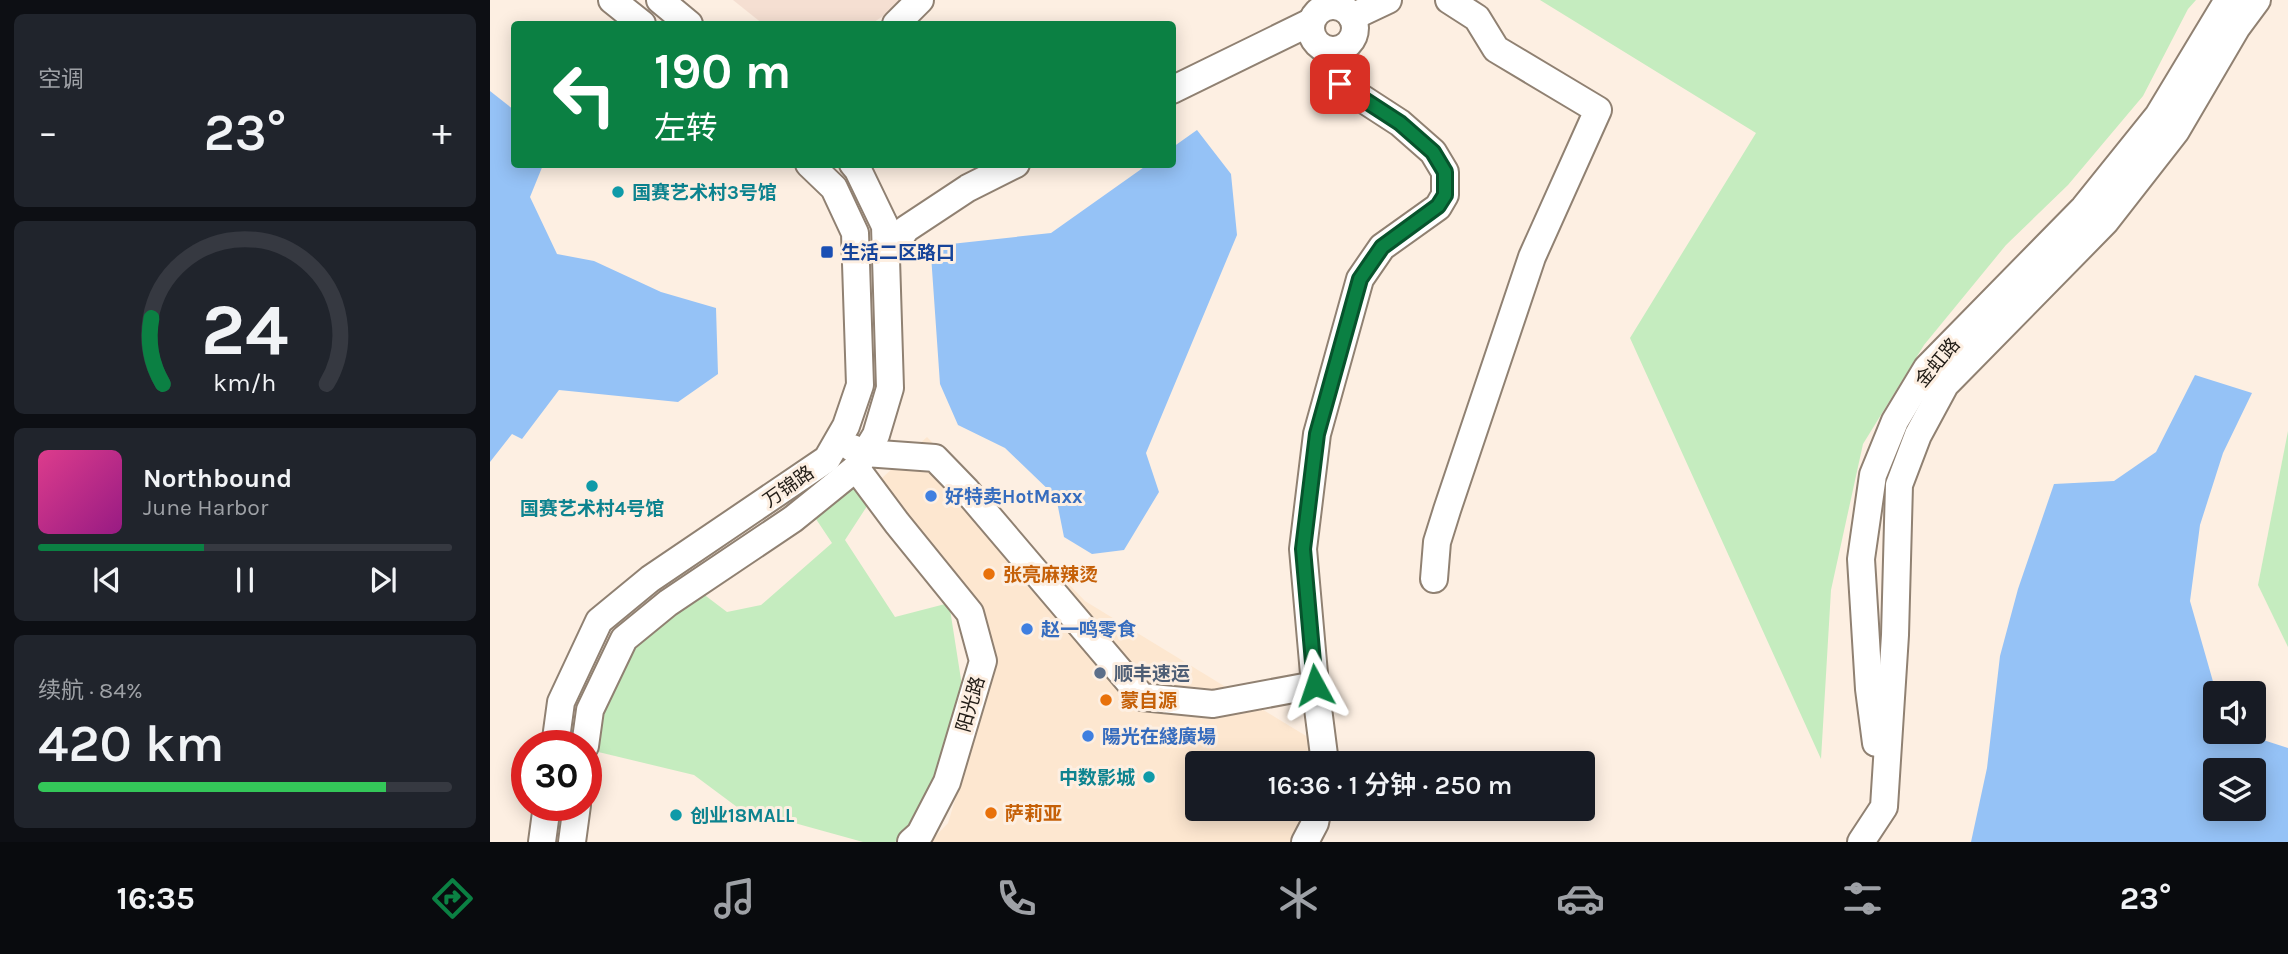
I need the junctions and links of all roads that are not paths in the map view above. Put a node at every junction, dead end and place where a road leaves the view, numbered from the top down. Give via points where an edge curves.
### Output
1 (612, 0) edge
2 (660, 0) edge
3 (920, 0) edge
4 (1388, 0) edge
5 (1449, 0) edge
6 (2228, 0) edge
7 (2257, 0) edge
8 (1352, 17) junction
9 (638, 21) edge
10 (685, 21) edge
11 (899, 21) edge
12 (1311, 22) junction
13 (1328, 50) junction
14 (1176, 88) edge
15 (813, 168) edge
16 (856, 168) edge
17 (1008, 168) edge
18 (886, 258) junction
19 (837, 443) junction
20 (861, 461) junction
21 (1434, 579) dead end
22 (1315, 685) junction
23 (557, 730) edge
24 (587, 730) edge
25 (1323, 751) edge
26 (1884, 807) junction
27 (544, 821) edge
28 (575, 821) edge
29 (1315, 821) edge
30 (541, 842) edge
31 (572, 842) edge
32 (911, 842) edge
33 (1305, 842) edge
34 (1861, 842) edge

1 - 9 street
2 - 10 street
3 - 11 street
4 - 8 street
5 - 21 street via 1476,18 1496,49 1598,110 1532,257 1437,542
6 - 26 street, 金虹路 via 2158,116 2084,208 1927,368 1895,421 1873,475 1861,559 1869,689
7 - 26 street, 金虹路 via 2176,131 2105,222 1945,385 1918,435 1899,485
8 - 12 street via 1334,6 1320,10
8 - 13 street via 1353,38 1343,48
12 - 13 street via 1312,37
12 - 14 street
13 - 22 street via 1340,84 1400,123 1433,152 1445,172 1445,195 1438,206 1382,247 1360,279 1317,434 1303,549
15 - 19 street, 万锦路 via 834,188 855,233 860,385
16 - 18 street, 万锦路 via 885,226
17 - 18 street via 906,229
18 - 20 street, 万锦路 via 890,388 876,435
19 - 20 street
19 - 23 street, 万锦路 via 827,459 650,579 600,621 561,702
20 - 22 street via 935,458 1142,697 1213,704
20 - 24 street, 万锦路 via 793,519 668,603 624,639 590,710
20 - 32 street, 阳光路 via 970,613 983,661 947,782 920,834
22 - 25 street
26 - 34 street, 金虹路
27 - 30 street
28 - 31 street
29 - 33 street

